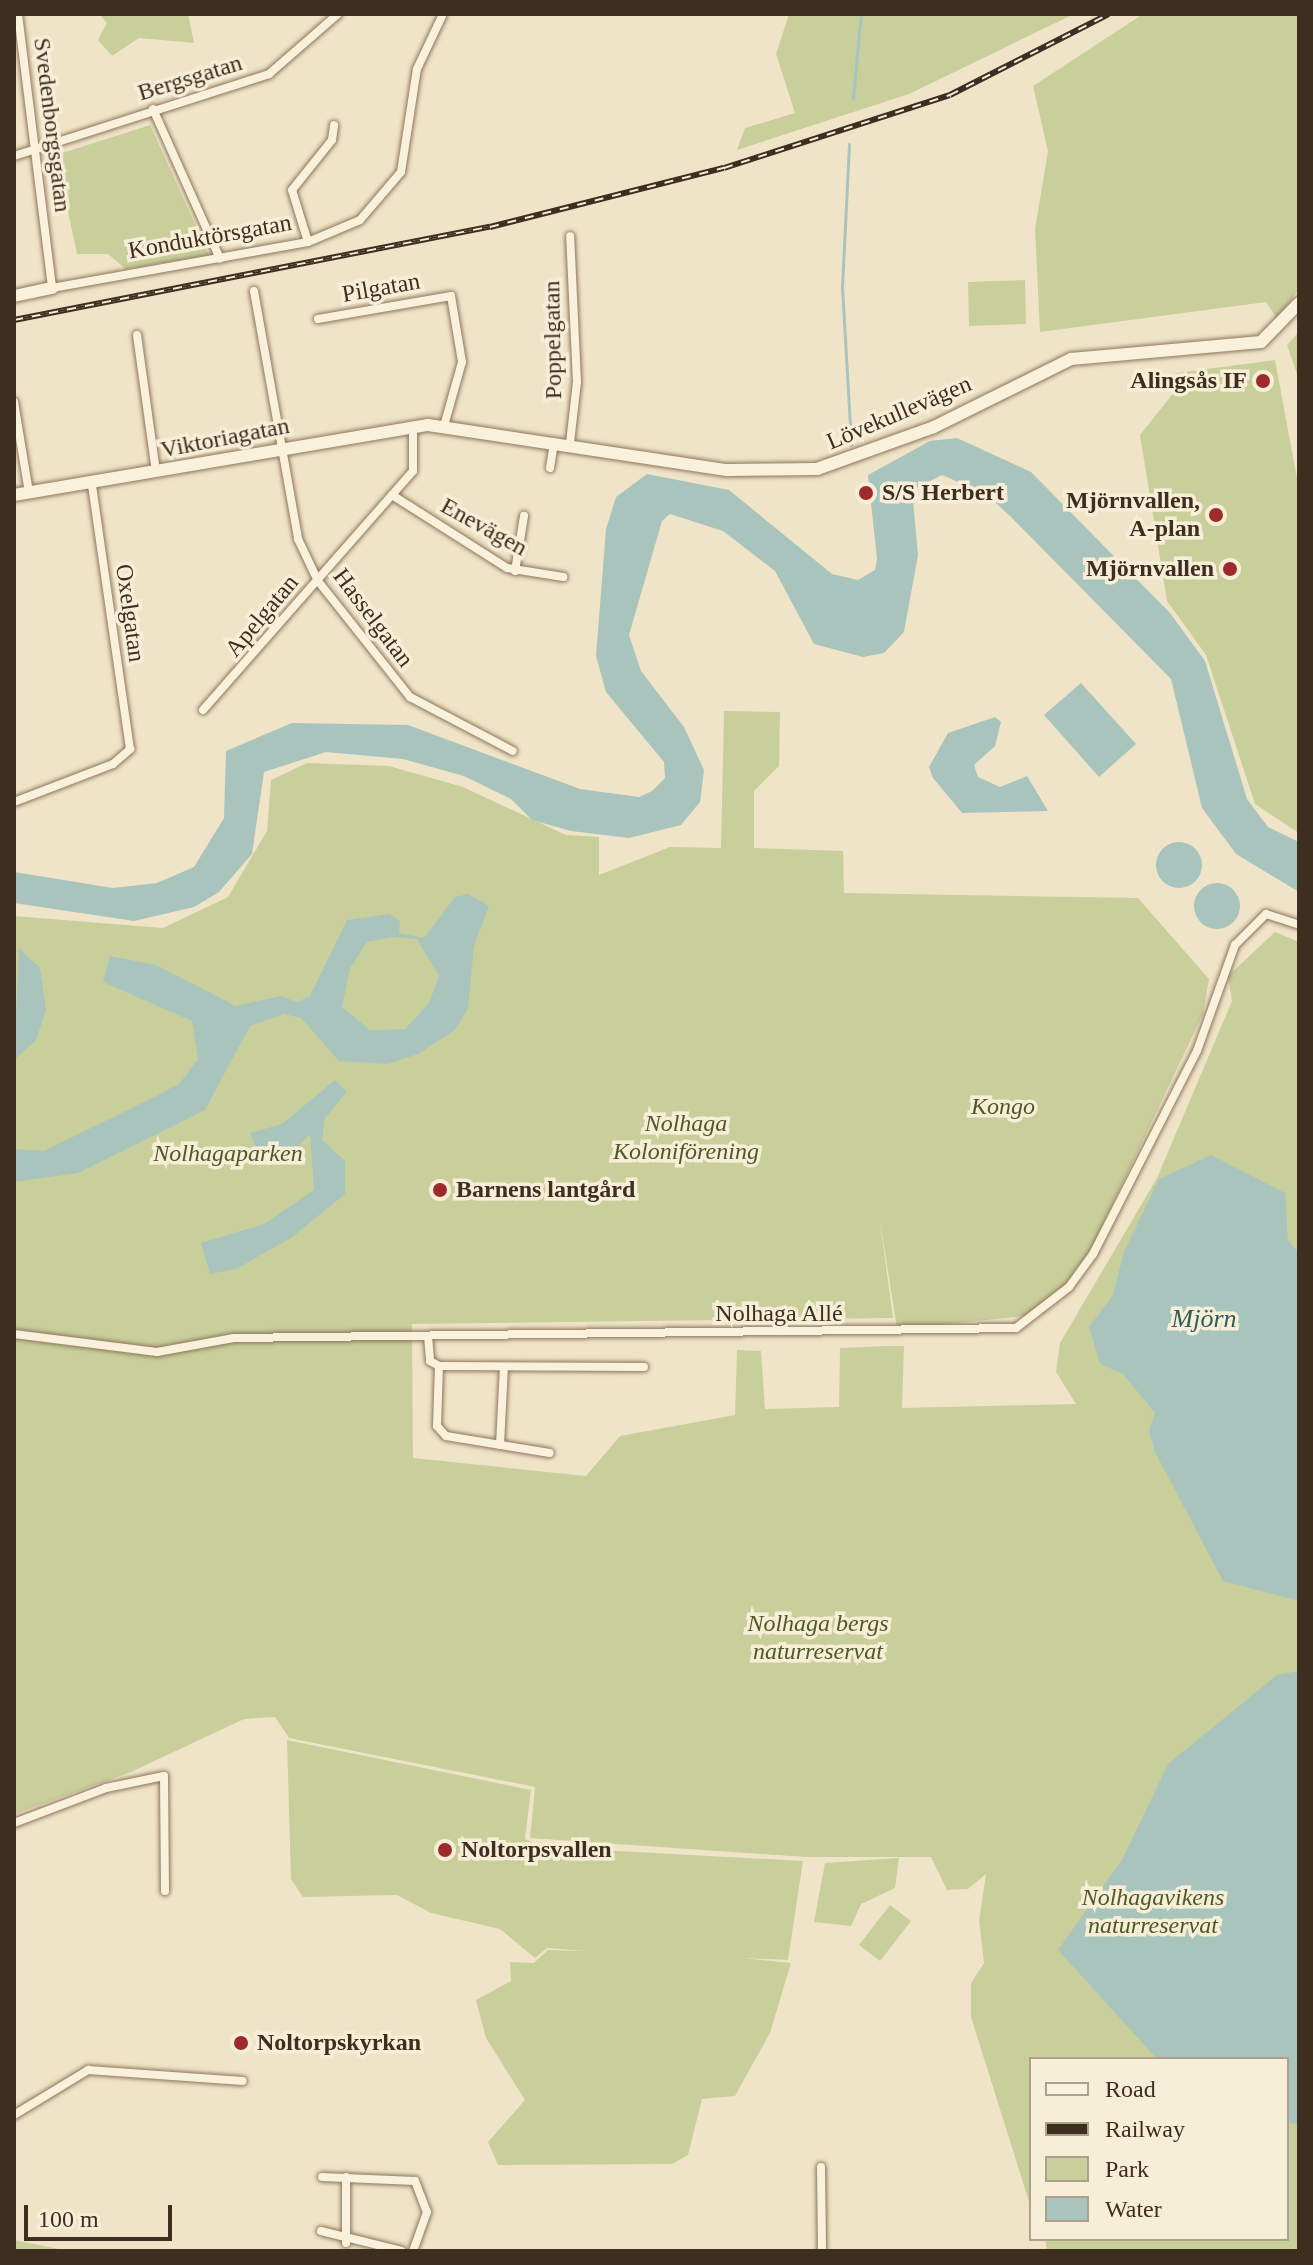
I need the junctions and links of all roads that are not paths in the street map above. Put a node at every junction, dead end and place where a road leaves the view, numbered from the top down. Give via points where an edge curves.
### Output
1 (18, 14) edge
2 (338, 14) edge
3 (443, 14) edge
4 (153, 109) junction
5 (334, 125) dead end
6 (36, 149) junction
7 (14, 156) edge
8 (570, 236) dead end
9 (308, 242) junction
10 (220, 259) junction
11 (52, 288) junction
12 (254, 291) dead end
13 (14, 296) edge
14 (1299, 303) edge
15 (318, 319) dead end
16 (137, 335) dead end
17 (14, 402) edge
18 (413, 426) junction
19 (444, 426) junction
20 (554, 442) junction
21 (570, 443) junction
22 (281, 449) junction
23 (550, 468) dead end
24 (156, 473) junction
25 (92, 485) junction
26 (29, 493) junction
27 (14, 495) edge
28 (392, 495) junction
29 (524, 516) dead end
30 (515, 571) junction
31 (563, 577) dead end
32 (318, 581) junction
33 (203, 710) dead end
34 (513, 751) dead end
35 (14, 802) edge
36 (1299, 925) edge
37 (14, 1334) edge
38 (428, 1336) junction
39 (439, 1366) junction
40 (504, 1367) junction
41 (644, 1367) dead end
42 (500, 1445) junction
43 (550, 1453) dead end
44 (14, 1823) edge
45 (165, 1891) dead end
46 (243, 2081) dead end
47 (14, 2115) edge
48 (821, 2167) dead end
49 (322, 2177) dead end
50 (346, 2177) junction
51 (321, 2231) dead end
52 (346, 2243) junction
53 (402, 2251) edge
54 (413, 2251) edge
55 (822, 2251) edge

1 - 6 street, Svedenborgsgatan
2 - 4 street, Bergsgatan via 269,74
3 - 9 street, Konduktörsgatan via 417,69 410,143 395,184 360,220
4 - 6 street, Bergsgatan
4 - 10 street
5 - 9 street via 332,140 292,190
6 - 7 street, Bergsgatan
6 - 11 street, Svedenborgsgatan
8 - 21 street, Poppelgatan via 577,382
9 - 10 street, Konduktörsgatan
10 - 11 street, Konduktörsgatan
11 - 13 street, Konduktörsgatan
12 - 22 street, Hasselgatan
14 - 21 street, Lövekullevägen via 1261,342 1071,359 934,427 817,469 727,470
15 - 19 street, Pilgatan via 451,296 462,362
16 - 24 street
17 - 26 street
18 - 19 street, Viktoriagatan
18 - 22 street, Viktoriagatan
18 - 28 street, Apelgatan via 418,458
19 - 20 street, Lövekullevägen
20 - 21 street, Lövekullevägen
20 - 23 street
22 - 24 street, Viktoriagatan
22 - 32 street, Hasselgatan via 298,539
24 - 25 street, Viktoriagatan
25 - 26 street, Viktoriagatan
25 - 35 street, Oxelgatan via 130,745 113,764
26 - 27 street, Viktoriagatan
28 - 30 street, Enevägen
28 - 32 street, Apelgatan
29 - 30 street
30 - 31 street, Enevägen
32 - 33 street, Apelgatan
32 - 34 street, Hasselgatan via 410,697
36 - 38 street, Nolhaga Allé via 1266,914 1235,945 1197,1051 1093,1254 1069,1287 1016,1328
37 - 38 street, Nolhaga Allé via 157,1352 234,1338
38 - 39 street via 430,1361
39 - 40 street
39 - 42 street via 437,1426 446,1436
40 - 41 street
40 - 42 street
42 - 43 street
44 - 45 street via 106,1788 164,1776
46 - 47 street via 88,2070
48 - 55 street
49 - 50 street
50 - 52 street
50 - 54 street via 415,2181 427,2212
51 - 52 street
52 - 53 street

